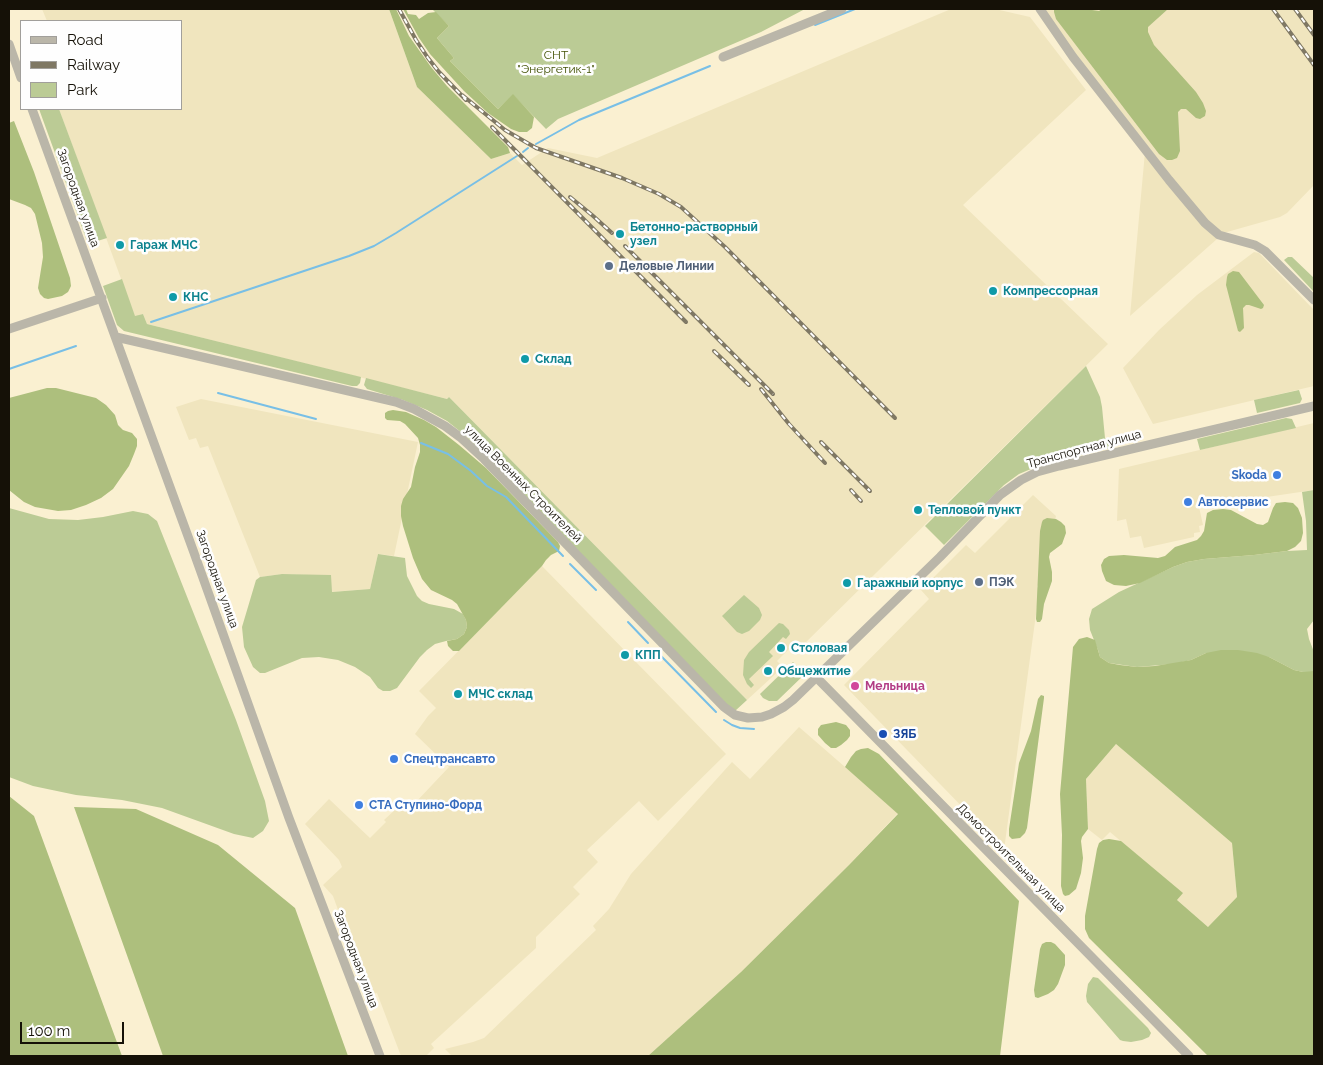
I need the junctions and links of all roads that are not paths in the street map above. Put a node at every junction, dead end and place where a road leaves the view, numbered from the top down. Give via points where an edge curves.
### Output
1 (842, 9) edge
2 (1040, 9) edge
3 (9, 44) edge
4 (723, 57) dead end
5 (20, 75) edge
6 (32, 110) edge
7 (102, 298) junction
8 (1314, 300) edge
9 (9, 329) edge
10 (116, 337) junction
11 (1314, 406) edge
12 (816, 677) junction
13 (380, 1056) edge
14 (1189, 1056) edge

1 - 4 street
2 - 8 street via 1073,57 1205,223 1219,235 1265,250
3 - 5 street
6 - 7 street, Загородная улица
7 - 9 street
7 - 10 street, Загородная улица
10 - 12 street, улица Военных Строителей via 396,402 445,426 484,459 735,715 755,718 776,712
10 - 13 street, Загородная улица via 296,835
11 - 12 street, Транспортная улица via 1059,466 1021,480 1000,495
12 - 14 street, Домостроительная улица

